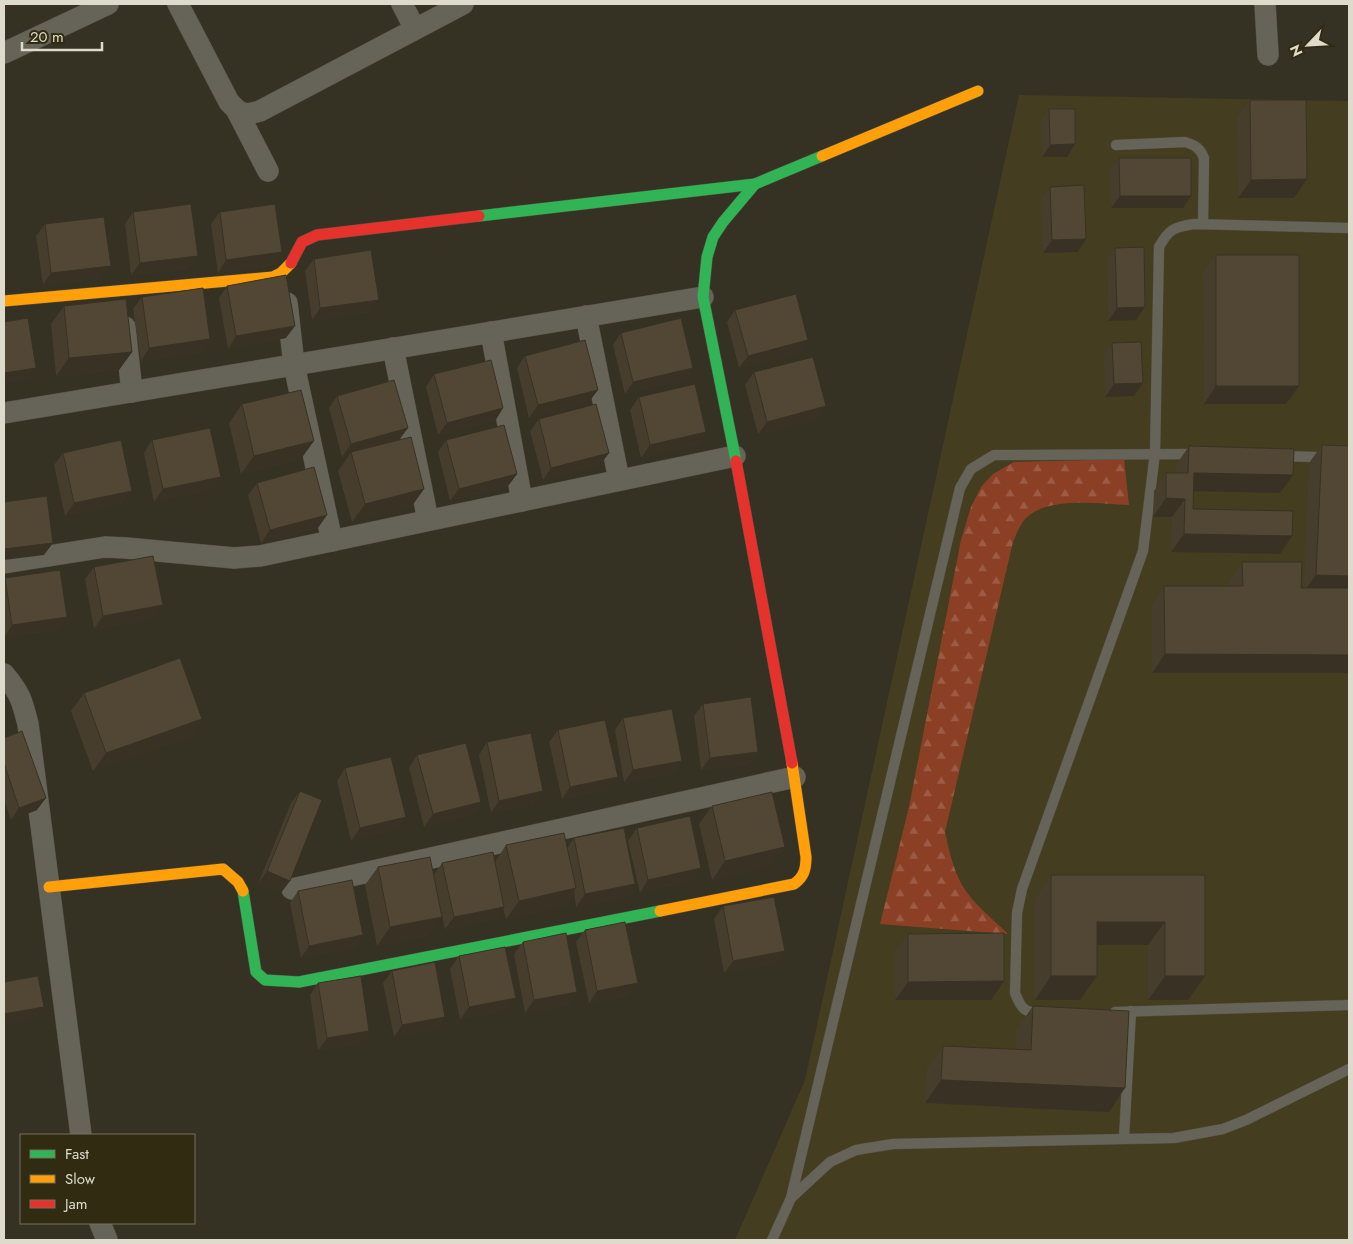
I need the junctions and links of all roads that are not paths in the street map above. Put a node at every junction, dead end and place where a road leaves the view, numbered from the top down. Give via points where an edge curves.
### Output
1 (108, 4) edge
2 (178, 4) edge
3 (402, 4) edge
4 (463, 4) edge
5 (1265, 4) edge
6 (415, 29) junction
7 (4, 53) edge
8 (1268, 55) dead end
9 (978, 91) dead end
10 (237, 111) junction
11 (1116, 145) dead end
12 (268, 171) dead end
13 (755, 184) junction
14 (1203, 224) junction
15 (1349, 228) edge
16 (284, 273) junction
17 (121, 290) junction
18 (703, 297) junction
19 (4, 301) edge
20 (586, 316) junction
21 (491, 332) junction
22 (393, 348) junction
23 (294, 365) junction
24 (132, 392) junction
25 (4, 413) edge
26 (1155, 453) junction
27 (1204, 454) edge
28 (735, 456) junction
29 (1272, 456) edge
30 (1349, 458) edge
31 (619, 480) junction
32 (522, 501) junction
33 (428, 520) junction
34 (332, 541) junction
35 (4, 563) edge
36 (4, 674) edge
37 (795, 777) junction
38 (49, 887) junction
39 (292, 888) edge
40 (1349, 1005) edge
41 (1131, 1011) junction
42 (1101, 1012) edge
43 (1052, 1013) edge
44 (1349, 1069) edge
45 (81, 1134) edge
46 (1124, 1138) junction
47 (791, 1198) junction
48 (100, 1224) edge
49 (108, 1240) edge
50 (772, 1240) edge

1 - 7 street
2 - 10 street via 229,102
3 - 6 street
4 - 6 street
5 - 8 street
6 - 10 street via 260,111 248,115
9 - 13 street
10 - 12 street
11 - 14 lane via 1185,142 1201,149 1204,158
13 - 16 street via 320,234 299,246
13 - 18 street via 713,237 707,257
14 - 15 lane
14 - 26 lane via 1182,226 1167,233 1159,247
16 - 17 street via 273,277
16 - 23 street
17 - 19 street
17 - 24 street
18 - 20 street
18 - 28 street
20 - 21 street
20 - 31 street
21 - 22 street
21 - 32 street
22 - 23 street
22 - 33 street
23 - 24 street
23 - 34 street
24 - 25 street
26 - 27 lane
26 - 43 lane via 1143,551 1022,889 1017,913 1016,993 1020,1005 1029,1013
26 - 47 lane via 994,455 971,469 960,488
28 - 31 street
28 - 37 street
29 - 30 lane
31 - 32 street
32 - 33 street
33 - 34 street
34 - 35 street via 251,557 105,548
36 - 38 street via 22,700 28,724
37 - 38 street via 806,868 803,878 794,884 299,982 266,980 256,972 244,893 238,882 223,869
37 - 39 street
38 - 45 street
40 - 41 lane
41 - 42 lane
41 - 46 lane
44 - 46 lane via 1246,1120 1223,1128 1174,1138
46 - 47 lane via 893,1144 856,1150 830,1162
47 - 50 lane
48 - 49 street

